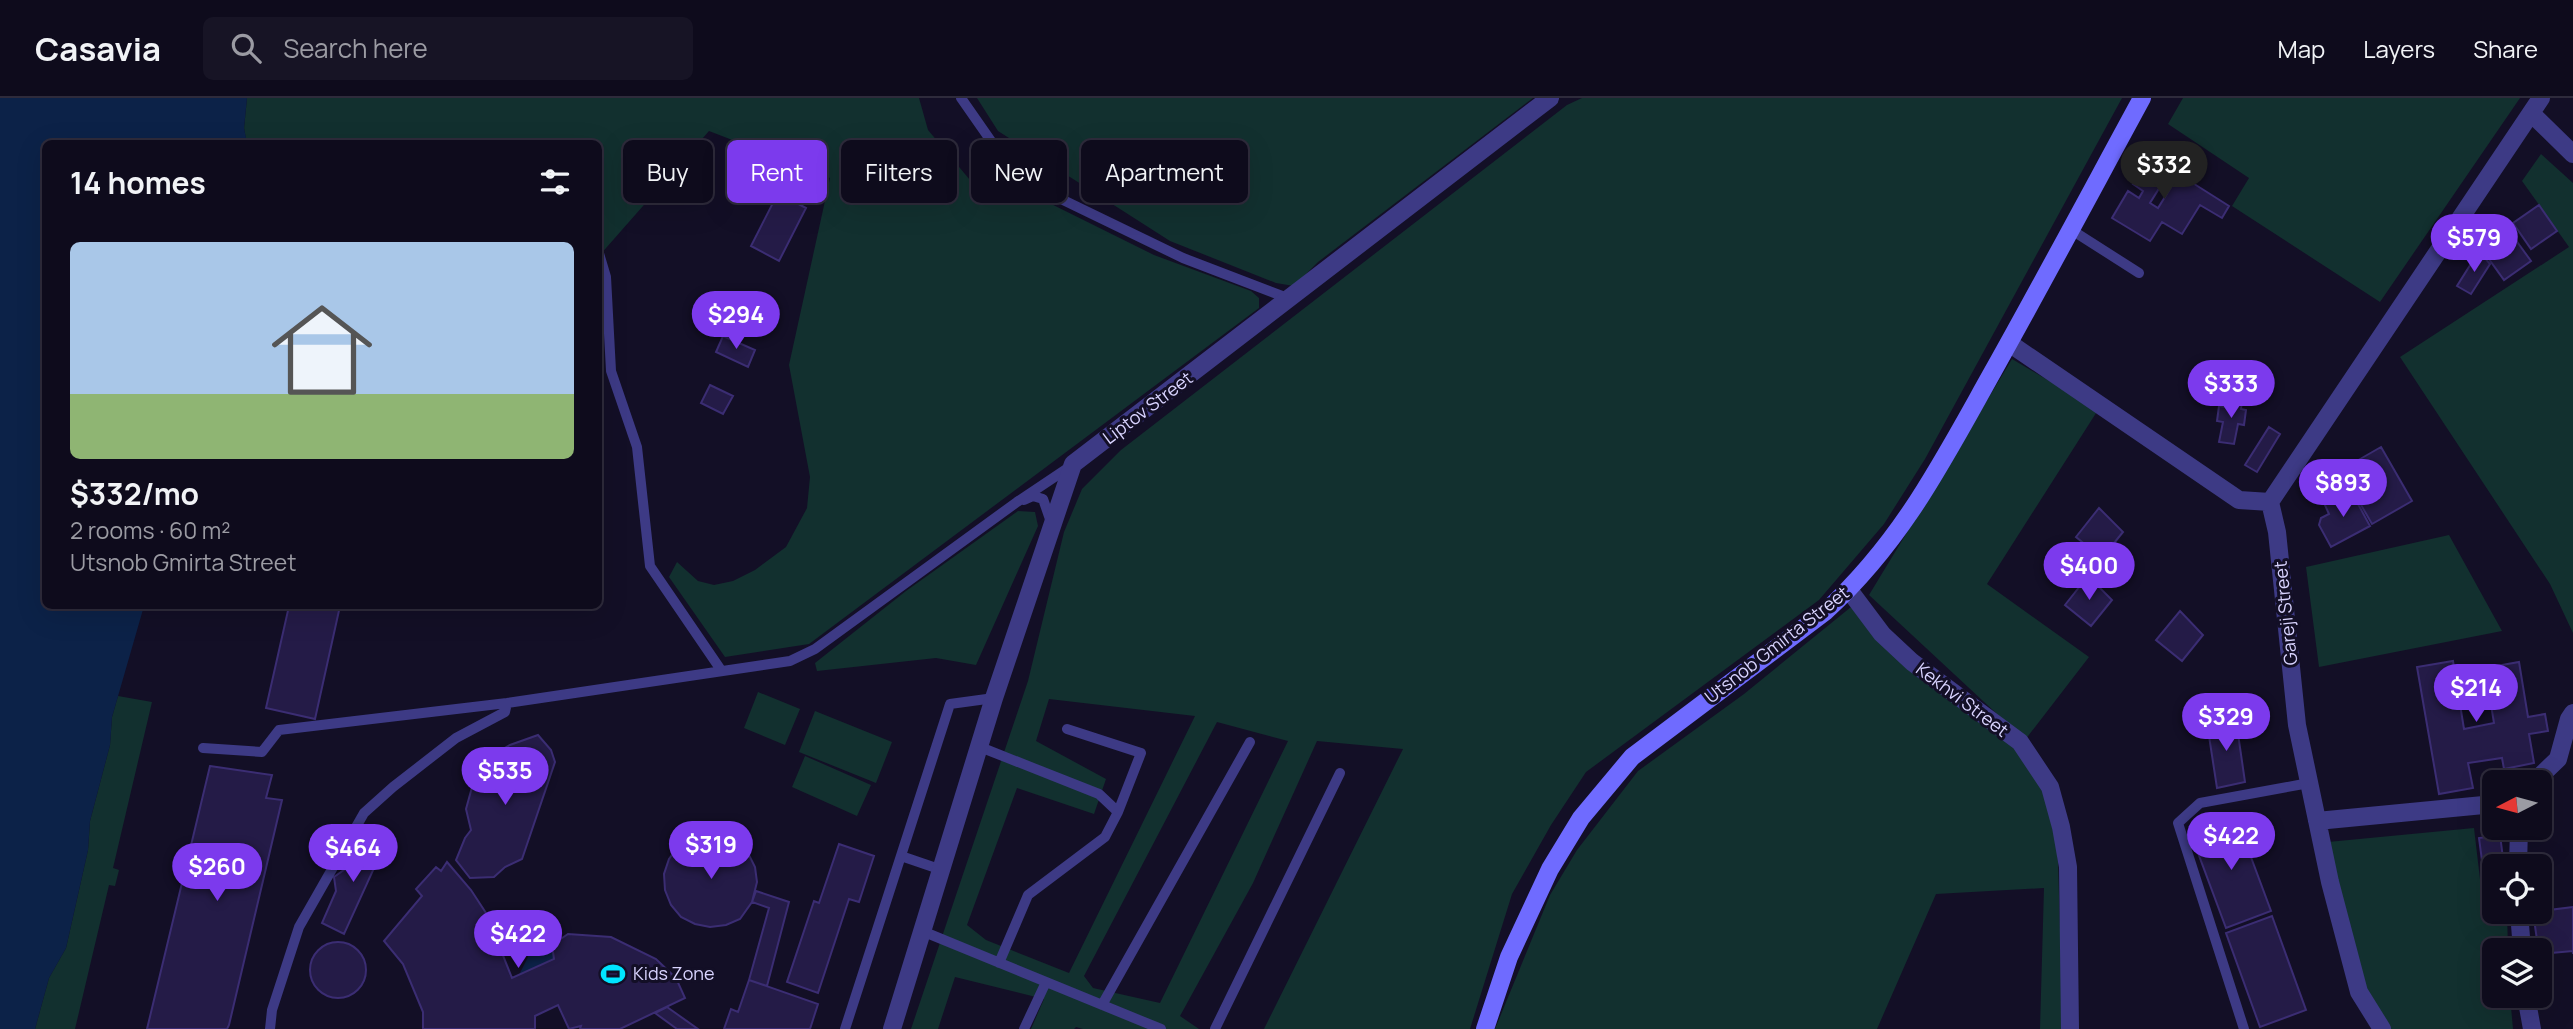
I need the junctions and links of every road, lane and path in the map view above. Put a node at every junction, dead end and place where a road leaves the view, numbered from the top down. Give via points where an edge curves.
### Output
1 (961, 98) edge
2 (1550, 98) edge
3 (2142, 98) edge
4 (2536, 105) edge
5 (2573, 154) edge
6 (2070, 229) junction
7 (602, 264) edge
8 (2139, 274) dead end
9 (1290, 299) junction
10 (2009, 343) junction
11 (1073, 464) junction
12 (1017, 502) junction
13 (2270, 502) junction
14 (1052, 528) junction
15 (1849, 590) junction
16 (721, 670) junction
17 (994, 698) junction
18 (507, 703) junction
19 (2573, 713) edge
20 (1067, 729) dead end
21 (1250, 741) dead end
22 (980, 747) junction
23 (203, 748) dead end
24 (2546, 770) edge
25 (1340, 773) dead end
26 (2309, 783) junction
27 (2482, 805) edge
28 (1118, 812) junction
29 (2317, 821) junction
30 (901, 856) junction
31 (942, 870) junction
32 (922, 931) junction
33 (999, 963) junction
34 (1046, 982) junction
35 (1102, 1005) junction
36 (2528, 1008) edge
37 (270, 1029) edge
38 (845, 1029) edge
39 (892, 1029) edge
40 (1024, 1029) edge
41 (1161, 1029) edge
42 (1215, 1029) edge
43 (1485, 1029) edge
44 (2070, 1029) edge
45 (2244, 1029) edge
46 (2382, 1029) edge
47 (2532, 1029) edge

1 - 9 lane via 998,151 1022,176 1183,258
2 - 9 street, Liptov Street
3 - 6 main road, Utsnob Gmirta Street
4 - 5 street
4 - 13 street
6 - 8 lane
6 - 10 main road, Utsnob Gmirta Street
7 - 16 lane via 611,371 636,447 650,565
9 - 11 street, Liptov Street
10 - 13 street via 2239,500
10 - 15 main road, Utsnob Gmirta Street via 1915,508
11 - 12 lane, Liptov Street
11 - 14 street
12 - 14 lane via 1033,496 1043,499
12 - 16 lane, Liptov Street via 815,649 790,661
13 - 26 street, Gareji Street via 2297,724
14 - 17 street
15 - 43 main road, Utsnob Gmirta Street via 1632,757 1581,818 1550,869 1509,957
15 - 44 street, Kekhvi Street via 1882,635 1912,662 2020,742 2050,788 2068,867
16 - 18 lane, Liptov Street
17 - 22 street
17 - 30 lane via 950,704
18 - 23 lane, Liptov Street via 279,730 262,752
18 - 37 lane via 505,712 456,738 364,813 299,927
19 - 24 street via 2558,758
20 - 28 lane via 1141,753
21 - 35 lane
22 - 28 lane via 1099,794
22 - 31 street
25 - 42 lane
26 - 29 street, Gareji Street
26 - 45 lane via 2200,803 2178,823
27 - 29 street
28 - 33 lane via 1105,836 1028,895
29 - 46 street, Gareji Street via 2359,992
30 - 31 lane
30 - 38 lane
31 - 32 street
32 - 33 lane
32 - 39 street
33 - 34 lane
34 - 35 lane
34 - 40 lane
35 - 41 lane
36 - 47 street

